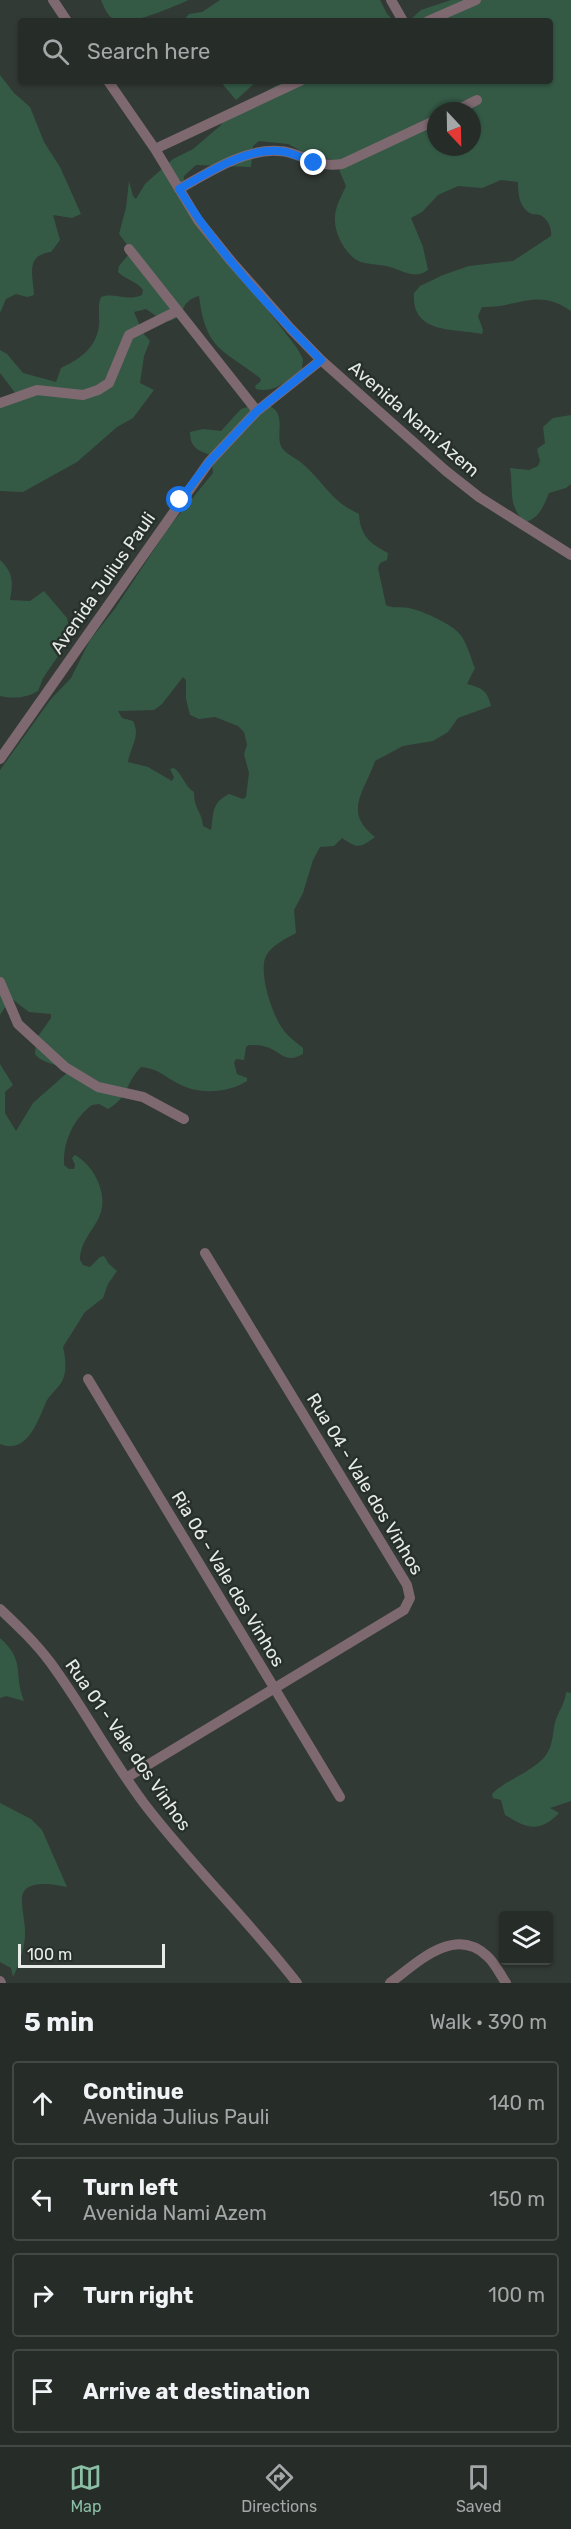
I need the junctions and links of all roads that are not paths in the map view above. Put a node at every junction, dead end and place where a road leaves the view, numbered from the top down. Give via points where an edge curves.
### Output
1 (53, 0) edge
2 (391, 0) edge
3 (476, 0) edge
4 (65, 18) edge
5 (401, 18) edge
6 (435, 18) edge
7 (110, 84) edge
8 (294, 84) edge
9 (477, 100) dead end
10 (473, 102) edge
11 (427, 124) edge
12 (155, 149) junction
13 (179, 189) junction
14 (129, 249) dead end
15 (177, 312) junction
16 (321, 360) junction
17 (0, 403) edge
18 (257, 411) junction
19 (571, 555) edge
20 (0, 759) edge
21 (0, 982) edge
22 (184, 1119) dead end
23 (205, 1253) dead end
24 (88, 1379) dead end
25 (0, 1609) edge
26 (274, 1688) junction
27 (126, 1778) junction
28 (340, 1797) dead end
29 (297, 1983) edge
30 (390, 1983) edge
31 (506, 1983) edge

1 - 4 street
2 - 5 street
3 - 6 street
7 - 12 street, Avenida Nami Azem
8 - 12 street
9 - 10 street
11 - 13 street via 342,164 314,163 281,150 265,151 211,171
12 - 13 street, Avenida Nami Azem
13 - 16 street, Avenida Nami Azem via 231,261
14 - 15 street
15 - 17 street via 129,335 109,383 98,390 83,395 37,390
15 - 18 street
16 - 18 street, Avenida Julius Pauli
16 - 19 street, Avenida Nami Azem via 479,497
18 - 20 street, Avenida Julius Pauli via 180,500
21 - 22 street via 18,1024 65,1067 98,1087 143,1097
23 - 26 street, Rua 04 - Vale dos Vinhos via 410,1593 404,1610
24 - 26 street, Ria 06 - Vale dos Vinhos
25 - 27 street, Rua 01 - Vale dos Vinhos via 51,1664
26 - 27 street, Rua 04 - Vale dos Vinhos
26 - 28 street, Ria 06 - Vale dos Vinhos
27 - 29 street, Rua 01 - Vale dos Vinhos
30 - 31 street via 434,1951 460,1943 475,1947 488,1957

